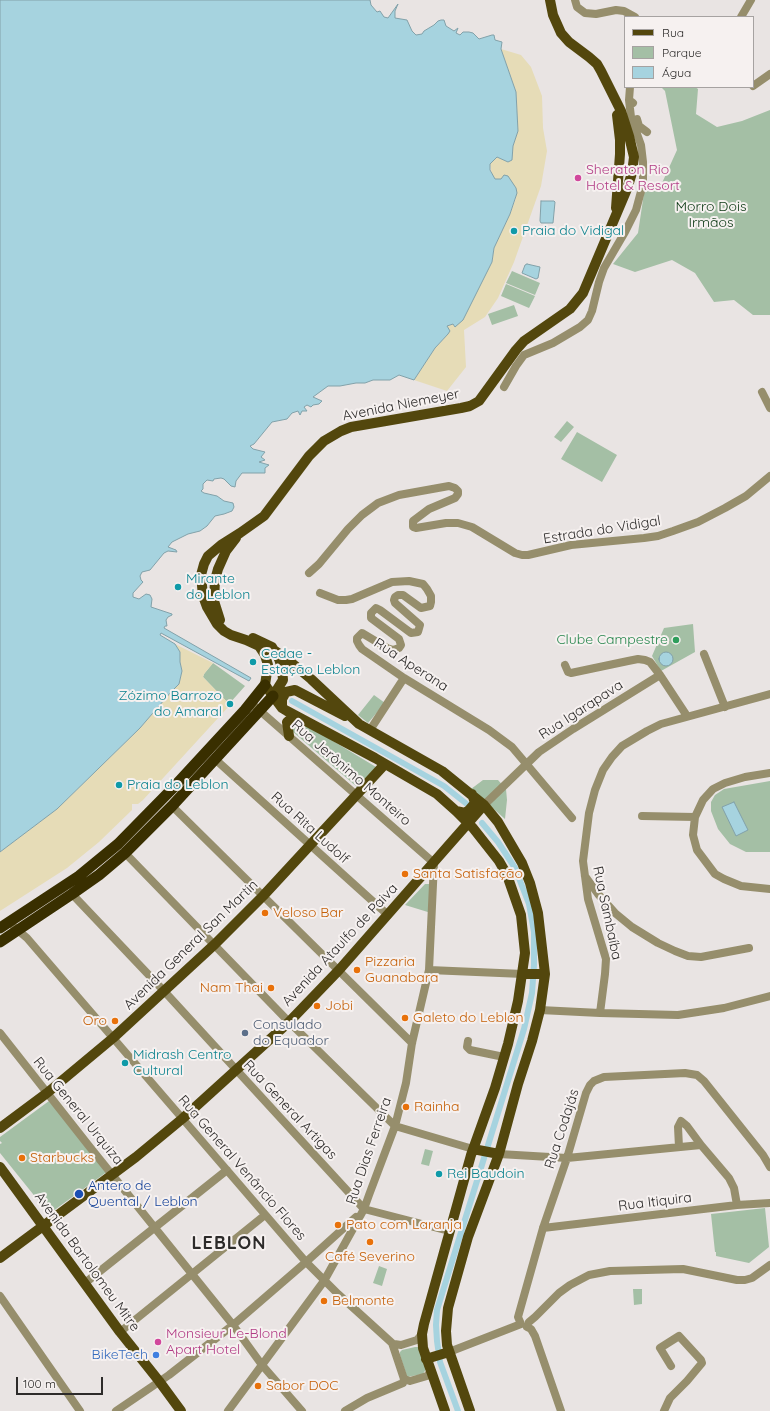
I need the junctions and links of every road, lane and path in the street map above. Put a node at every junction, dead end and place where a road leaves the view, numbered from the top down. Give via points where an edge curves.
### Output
1 (550, 0) edge
2 (575, 0) edge
3 (751, 0) edge
4 (634, 16) edge
5 (742, 16) edge
6 (770, 74) edge
7 (754, 87) edge
8 (630, 88) edge
9 (614, 98) junction
10 (629, 100) junction
11 (646, 132) dead end
12 (630, 141) junction
13 (620, 154) junction
14 (632, 173) junction
15 (614, 222) junction
16 (504, 387) dead end
17 (762, 392) dead end
18 (770, 408) edge
19 (770, 476) edge
20 (240, 534) junction
21 (204, 564) junction
22 (218, 569) junction
23 (309, 573) dead end
24 (320, 593) dead end
25 (274, 651) junction
26 (704, 654) dead end
27 (565, 665) dead end
28 (660, 675) junction
29 (404, 678) junction
30 (265, 685) junction
31 (770, 694) edge
32 (273, 696) junction
33 (251, 703) junction
34 (725, 706) junction
35 (282, 708) junction
36 (260, 710) junction
37 (296, 716) junction
38 (687, 716) junction
39 (359, 724) junction
40 (370, 730) junction
41 (289, 736) junction
42 (216, 760) junction
43 (527, 763) junction
44 (385, 764) junction
45 (770, 773) edge
46 (472, 794) junction
47 (356, 795) junction
48 (484, 805) junction
49 (172, 806) junction
50 (456, 811) junction
51 (642, 816) dead end
52 (695, 817) junction
53 (572, 818) dead end
54 (468, 822) junction
55 (458, 835) junction
56 (310, 845) junction
57 (125, 852) junction
58 (434, 863) junction
59 (584, 873) junction
60 (770, 888) edge
61 (72, 894) junction
62 (263, 896) junction
63 (388, 915) junction
64 (2, 927) edge
65 (19, 930) junction
66 (0, 942) edge
67 (215, 944) junction
68 (749, 948) dead end
69 (339, 970) junction
70 (429, 970) junction
71 (523, 974) junction
72 (545, 974) junction
73 (164, 992) junction
74 (770, 996) edge
75 (540, 1010) junction
76 (600, 1013) junction
77 (289, 1022) junction
78 (0, 1033) edge
79 (113, 1038) junction
80 (468, 1041) dead end
81 (412, 1043) junction
82 (504, 1057) junction
83 (235, 1070) junction
84 (47, 1092) junction
85 (182, 1119) junction
86 (395, 1126) junction
87 (0, 1128) edge
88 (701, 1145) junction
89 (679, 1147) junction
90 (473, 1148) junction
91 (498, 1154) junction
92 (567, 1158) junction
93 (0, 1167) edge
94 (770, 1167) edge
95 (227, 1170) junction
96 (113, 1176) junction
97 (770, 1203) edge
98 (737, 1205) junction
99 (364, 1209) junction
100 (265, 1215) junction
101 (43, 1226) junction
102 (154, 1228) junction
103 (543, 1228) junction
104 (449, 1230) junction
105 (0, 1258) edge
106 (306, 1262) junction
107 (770, 1265) edge
108 (192, 1274) junction
109 (324, 1281) junction
110 (85, 1283) junction
111 (0, 1296) edge
112 (233, 1325) junction
113 (526, 1325) junction
114 (120, 1332) junction
115 (422, 1334) junction
116 (394, 1344) junction
117 (423, 1348) junction
118 (449, 1352) junction
119 (396, 1353) junction
120 (426, 1359) junction
121 (262, 1364) junction
122 (671, 1366) dead end
123 (430, 1371) junction
124 (404, 1379) junction
125 (160, 1381) junction
126 (80, 1411) edge
127 (116, 1411) edge
128 (181, 1411) edge
129 (228, 1411) edge
130 (302, 1411) edge
131 (345, 1411) edge
132 (445, 1411) edge
133 (470, 1411) edge
134 (561, 1411) edge
135 (664, 1411) edge

1 - 9 main road, Avenida Niemeyer via 561,33 596,64
2 - 4 street via 577,7 585,13 596,14 616,10
3 - 5 street
6 - 7 street
8 - 10 street
9 - 12 main road, Avenida Niemeyer via 621,111
9 - 13 main road, Avenida Niemeyer
10 - 11 street via 635,104 639,126
10 - 16 street via 631,118 641,145 643,162 643,184 636,210 604,268 588,320 553,343 524,355
12 - 13 main road
12 - 14 main road, Avenida Niemeyer via 634,157
13 - 14 main road via 627,160
13 - 15 main road, Avenida Niemeyer
14 - 15 main road, Avenida Niemeyer
15 - 20 main road, Avenida Niemeyer via 577,302 524,341 479,401 470,406 351,427 337,433 324,441 309,456 264,516
17 - 18 street
19 - 23 street, Estrada do Vidigal via 746,496 725,508 673,531 644,538 571,545 528,555 515,553 472,527 446,523 413,527 413,521 429,509 455,498 458,491 455,488 449,486 399,495 378,503 362,515
20 - 21 main road, Avenida Niemeyer via 214,550
20 - 22 main road, Avenida Niemeyer via 226,551
21 - 22 main road via 212,562
21 - 30 main road, Avenida Niemeyer via 201,587 207,607 224,631 259,646 268,665
22 - 25 main road, Avenida Niemeyer via 214,601 221,622 232,631 266,643
24 - 29 street, Rua Aperana via 338,600 346,600 392,582 409,581 423,584 428,589 431,596 430,606 422,608 403,595 395,597 394,600 420,626 418,632 411,633 376,608 371,613 374,621 399,639 399,648 387,648 362,633 356,641 362,649
25 - 32 main road via 282,668 283,680
25 - 39 main road, Avenida Niemeyer via 311,679
26 - 34 street
27 - 28 street via 571,673 638,659 650,662
28 - 38 street
28 - 43 street, Rua Igarapava via 572,729
29 - 40 street
29 - 43 street, Rua Aperana via 489,730 512,747
30 - 32 main road
30 - 33 highway
31 - 34 street, Rua Sambaíba
32 - 35 main road
32 - 36 highway
33 - 36 street, Rua Jerônimo Monteiro
33 - 64 highway via 118,844 79,876
34 - 38 street, Rua Sambaíba
35 - 37 main road
35 - 39 main road via 282,699 286,692 295,690
36 - 41 street, Rua Jerônimo Monteiro
36 - 42 highway
37 - 41 main road via 288,722
37 - 44 main road
38 - 59 street, Rua Sambaíba via 662,724 622,746 603,770 589,813
39 - 40 main road
40 - 46 main road via 442,771
41 - 47 street, Rua Jerônimo Monteiro
42 - 49 highway
42 - 56 street, Rua Rita Ludolf
43 - 48 street, Rua Igarapava
43 - 53 street, Rua Aperana
44 - 47 main road, Avenida General San Martin
44 - 50 main road via 437,794
45 - 52 street via 746,777 713,789 703,800
46 - 48 main road
46 - 50 main road via 475,803 469,810 465,813
47 - 56 main road, Avenida General San Martin
47 - 58 street, Rua Jerônimo Monteiro
48 - 54 main road, Avenida Ataulfo de Paiva
48 - 72 main road via 498,822 530,883 538,913
49 - 57 highway
49 - 62 street
50 - 54 main road
50 - 55 main road
51 - 52 street
52 - 60 street via 693,835 697,850 715,874 742,886
54 - 55 main road, Avenida Ataulfo de Paiva
54 - 71 main road via 499,862 516,898 523,932
55 - 58 main road, Avenida Ataulfo de Paiva
56 - 62 main road, Avenida General San Martin
56 - 63 street, Rua Rita Ludolf
57 - 61 highway
57 - 67 street
58 - 63 main road, Avenida Ataulfo de Paiva
58 - 70 street, Rua Dias Ferreira
59 - 68 street via 615,913 638,931 675,951 701,957
59 - 76 street, Rua Sambaíba via 593,919 606,959
61 - 65 highway
61 - 73 street, Rua General Artigas
62 - 67 main road, Avenida General San Martin
62 - 69 street
63 - 69 main road, Avenida Ataulfo de Paiva
64 - 65 street via 13,926
65 - 66 highway
65 - 79 street, Rua General Venâncio Flores
67 - 73 main road, Avenida General San Martin
67 - 77 street
69 - 77 main road, Avenida Ataulfo de Paiva
69 - 81 street
70 - 71 street
70 - 81 street, Rua Dias Ferreira
71 - 72 main road
71 - 82 main road
72 - 75 main road
73 - 79 main road, Avenida General San Martin
73 - 83 street, Rua General Artigas
74 - 76 street via 724,1008 678,1015
75 - 76 street
75 - 91 main road
77 - 83 main road, Avenida Ataulfo de Paiva
77 - 86 street
78 - 84 street, Rua General Urquiza
79 - 84 main road, Avenida General San Martin
79 - 85 street, Rua General Venâncio Flores
80 - 82 street via 467,1048 470,1050
81 - 86 street, Rua Dias Ferreira
82 - 90 main road
83 - 85 main road, Avenida Ataulfo de Paiva
83 - 99 street, Rua General Artigas
84 - 87 main road, Avenida General San Martin
84 - 96 street, Rua General Urquiza
85 - 95 street, Rua General Venâncio Flores
85 - 96 main road, Avenida Ataulfo de Paiva
86 - 90 street
86 - 99 street, Rua Dias Ferreira
88 - 89 street
88 - 89 street via 681,1121 678,1124
88 - 98 street via 729,1178
89 - 92 street
90 - 91 main road
90 - 104 main road
91 - 92 street
91 - 118 main road via 468,1237 450,1299 446,1331
92 - 94 street, Rua Codajás via 586,1093 594,1081 604,1077 685,1073 697,1075 704,1081
92 - 103 street, Rua Codajás
93 - 101 main road, Avenida Bartolomeu Mitre
95 - 100 street, Rua General Venâncio Flores
95 - 102 street
96 - 101 main road, Avenida Ataulfo de Paiva
96 - 102 street, Rua General Urquiza
97 - 98 street, Rua Itiquira
98 - 103 street, Rua Itiquira
99 - 104 street
99 - 106 street
99 - 109 street, Rua Dias Ferreira
100 - 106 street, Rua General Venâncio Flores
100 - 108 street
101 - 105 main road, Avenida Ataulfo de Paiva
101 - 110 main road, Avenida Bartolomeu Mitre
102 - 108 street, Rua General Urquiza
102 - 110 street
103 - 113 street, Rua Codajás via 518,1318
104 - 115 main road
106 - 109 street, Rua General Venâncio Flores
106 - 112 street
107 - 113 street via 745,1280 683,1269 618,1271 589,1275 559,1293
108 - 112 street, Rua General Urquiza
108 - 114 street
109 - 116 street, Rua General Venâncio Flores
109 - 121 street, Rua Dias Ferreira
110 - 114 main road, Avenida Bartolomeu Mitre
111 - 126 street
112 - 121 street, Rua General Urquiza
112 - 125 street
113 - 118 street
113 - 134 street via 535,1336
114 - 125 main road, Avenida Bartolomeu Mitre
115 - 116 street via 418,1340 401,1345
115 - 117 main road
116 - 119 street
117 - 119 street via 421,1345 410,1345
117 - 120 main road
118 - 120 main road
118 - 133 main road
119 - 124 street
120 - 123 main road
121 - 129 street, Rua Dias Ferreira
121 - 130 street, Rua General Urquiza
122 - 135 street via 660,1348 679,1336 702,1363 670,1398
123 - 124 street via 427,1376 410,1381
123 - 132 main road
124 - 131 street via 403,1383 367,1398
125 - 127 street
125 - 128 main road, Avenida Bartolomeu Mitre

